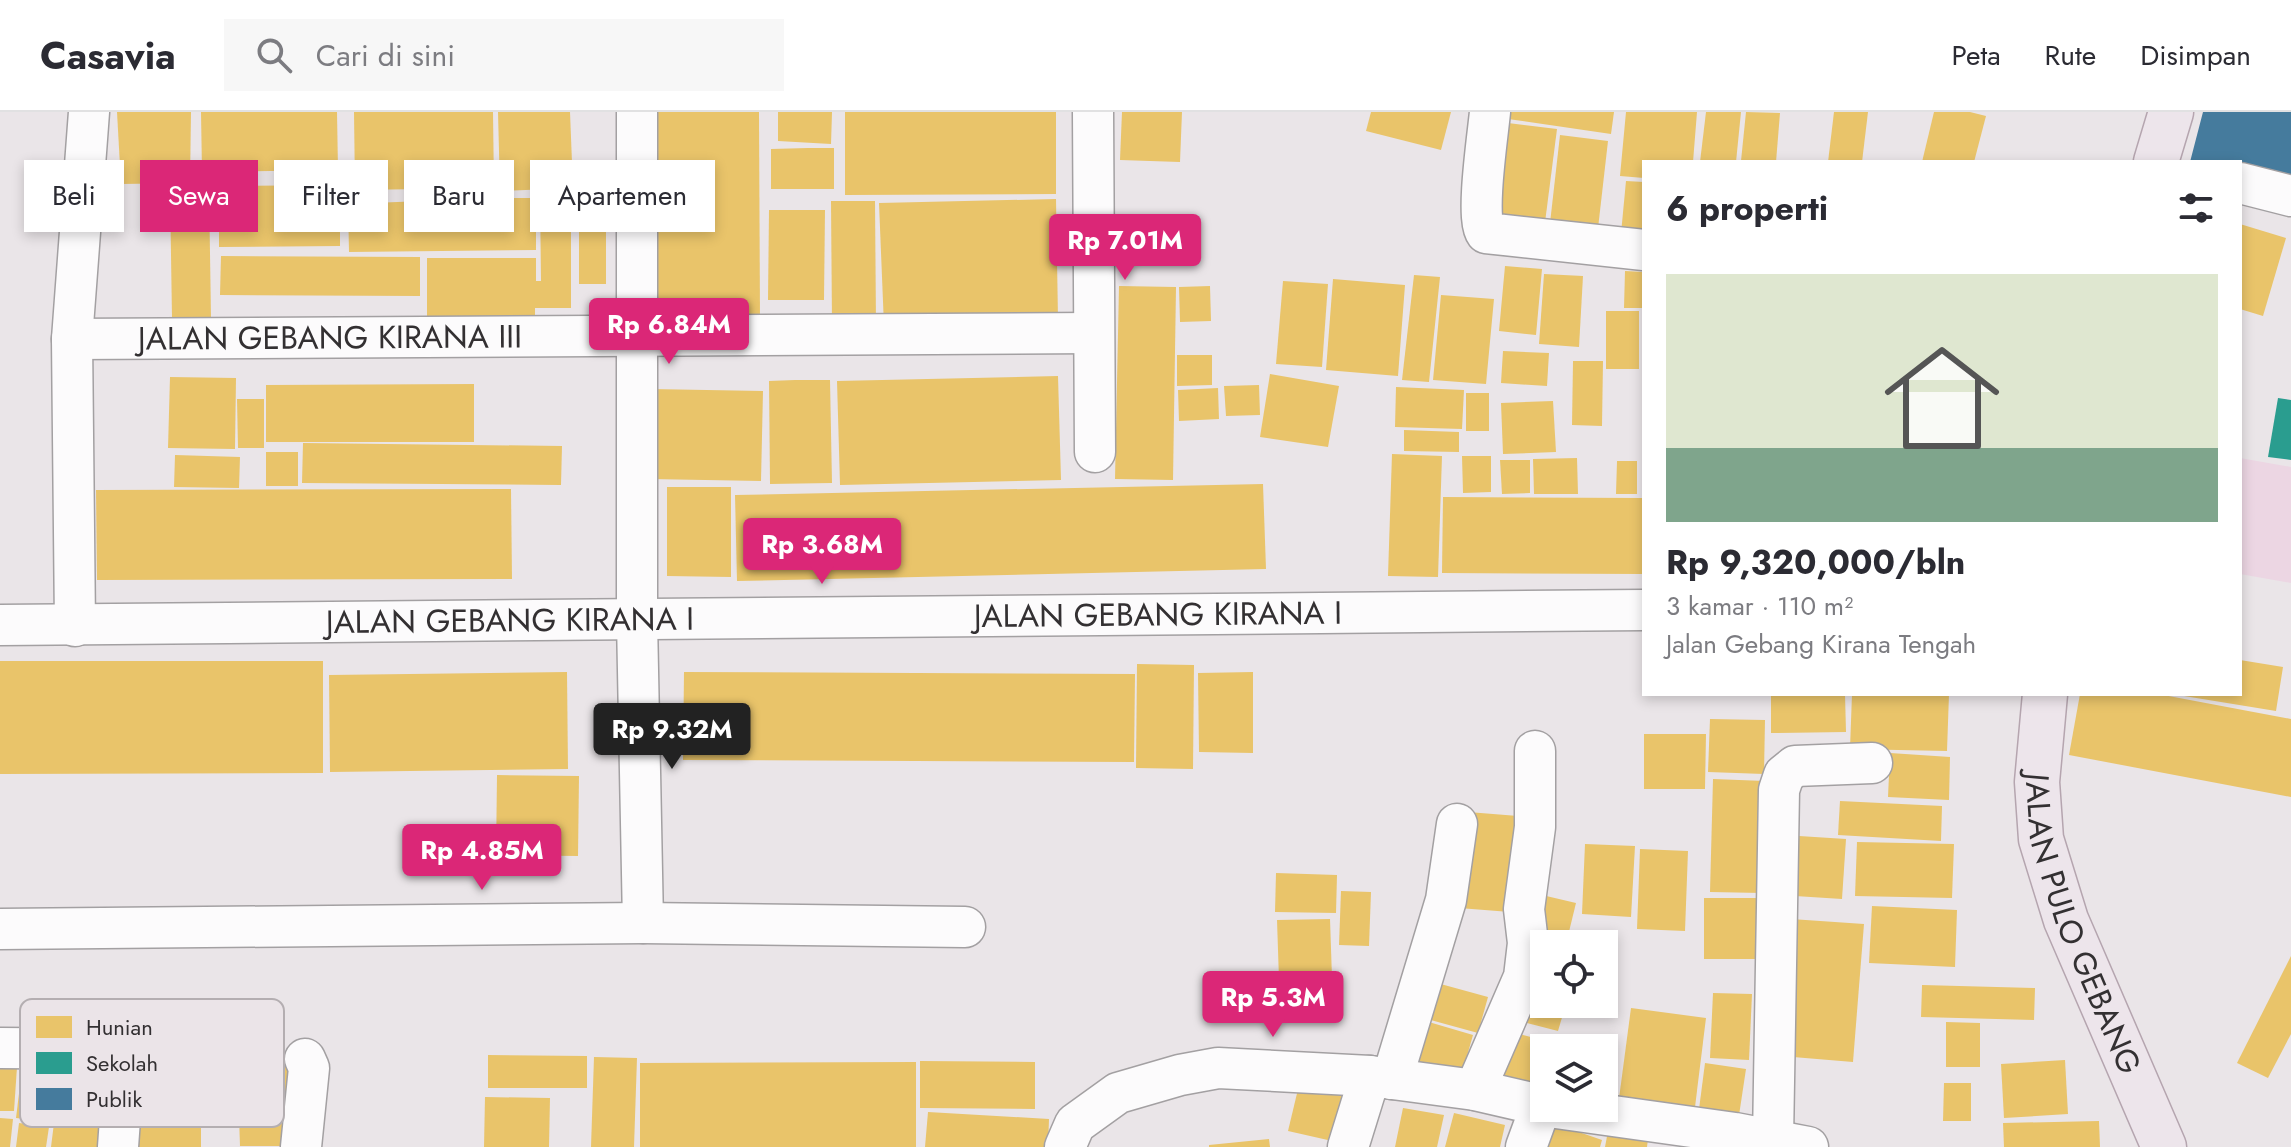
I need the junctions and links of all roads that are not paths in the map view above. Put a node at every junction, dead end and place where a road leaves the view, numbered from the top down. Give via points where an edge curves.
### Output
1 (89, 112) edge
2 (637, 112) edge
3 (1093, 112) edge
4 (1490, 112) edge
5 (2171, 112) edge
6 (2159, 160) edge
7 (2242, 184) edge
8 (2291, 196) edge
9 (1642, 250) edge
10 (1093, 333) junction
11 (637, 334) junction
12 (72, 339) junction
13 (1095, 452) dead end
14 (1642, 610) edge
15 (637, 620) junction
16 (0, 625) edge
17 (75, 626) junction
18 (2045, 696) edge
19 (1535, 751) dead end
20 (1872, 763) dead end
21 (1457, 824) dead end
22 (643, 923) junction
23 (965, 927) dead end
24 (0, 929) edge
25 (0, 1048) edge
26 (20, 1048) edge
27 (305, 1059) dead end
28 (1381, 1077) junction
29 (1475, 1090) junction
30 (1530, 1103) edge
31 (1618, 1118) edge
32 (1539, 1122) edge
33 (119, 1127) edge
34 (1790, 1143) edge
35 (118, 1147) edge
36 (301, 1147) edge
37 (1065, 1147) edge
38 (1348, 1147) edge
39 (1526, 1147) edge
40 (2164, 1147) edge

1 - 12 street
2 - 11 street
3 - 10 street
4 - 9 street via 1481,225 1486,233
5 - 6 main road
7 - 8 street
10 - 11 street, JALAN GEBANG KIRANA III
10 - 13 street
11 - 12 street, JALAN GEBANG KIRANA III
11 - 15 street
12 - 17 street
14 - 15 street, JALAN GEBANG KIRANA I
15 - 17 street, JALAN GEBANG KIRANA I
15 - 22 street
16 - 17 street, JALAN GEBANG KIRANA I
18 - 40 main road, JALAN PULO GEBANG via 2037,782 2041,839 2066,920
19 - 29 street via 1535,827 1524,909 1528,958
20 - 34 street via 1795,766 1784,775 1779,790
21 - 28 street via 1446,900
22 - 23 street
22 - 24 street
25 - 26 street
27 - 36 street via 309,1068
28 - 29 street
28 - 37 street via 1218,1068 1180,1075 1118,1093 1075,1124
28 - 38 street
29 - 30 street
31 - 34 street
32 - 39 street
33 - 35 street

